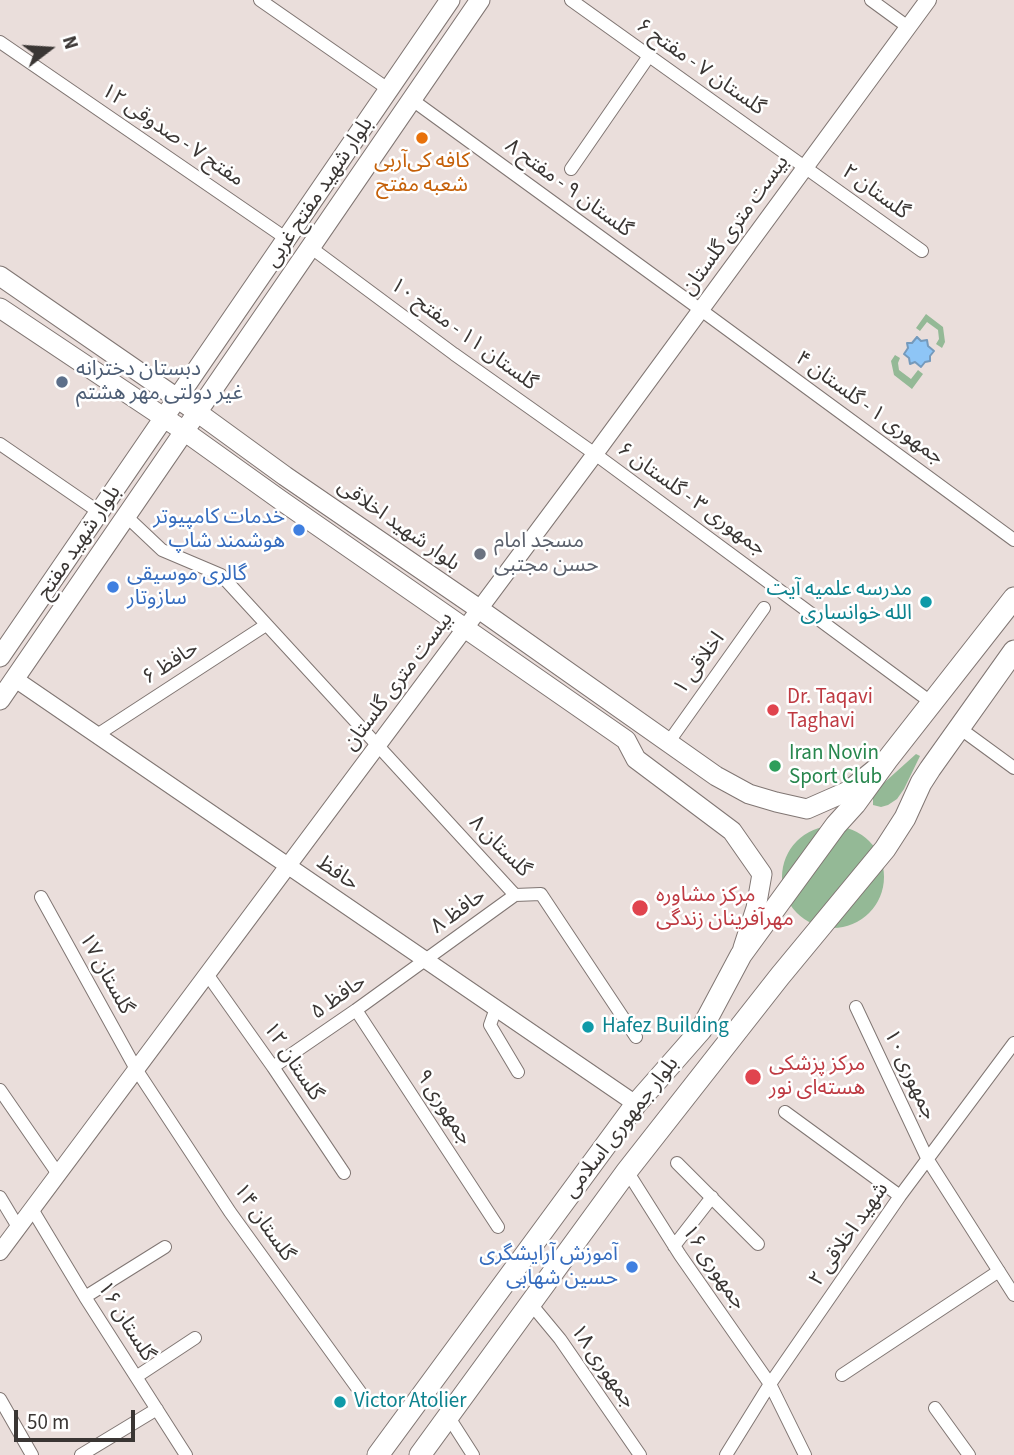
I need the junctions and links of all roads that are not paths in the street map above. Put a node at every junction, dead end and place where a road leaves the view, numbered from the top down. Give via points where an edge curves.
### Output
1 (260, 0) edge
2 (450, 0) edge
3 (480, 0) edge
4 (571, 0) edge
5 (871, 0) edge
6 (928, 0) edge
7 (908, 27) junction
8 (0, 42) edge
9 (649, 55) junction
10 (388, 89) junction
11 (411, 99) junction
12 (806, 167) junction
13 (571, 169) dead end
14 (287, 239) junction
15 (310, 247) junction
16 (922, 251) dead end
17 (0, 276) edge
18 (0, 308) edge
19 (701, 310) junction
20 (198, 370) junction
21 (217, 383) junction
22 (178, 399) junction
23 (197, 412) junction
24 (165, 418) junction
25 (184, 430) junction
26 (0, 444) edge
27 (145, 446) junction
28 (595, 454) junction
29 (165, 458) junction
30 (99, 512) junction
31 (125, 516) junction
32 (1014, 540) edge
33 (1014, 598) edge
34 (764, 608) dead end
35 (479, 609) junction
36 (266, 625) junction
37 (465, 629) junction
38 (1014, 652) edge
39 (0, 657) edge
40 (15, 679) junction
41 (0, 700) edge
42 (932, 703) junction
43 (958, 727) junction
44 (97, 735) junction
45 (668, 743) junction
46 (377, 746) junction
47 (887, 760) junction
48 (1014, 768) edge
49 (288, 866) junction
50 (515, 895) junction
51 (41, 897) dead end
52 (741, 955) junction
53 (426, 960) junction
54 (207, 974) junction
55 (856, 1007) dead end
56 (496, 1008) junction
57 (356, 1010) junction
58 (636, 1037) dead end
59 (1014, 1043) edge
60 (272, 1067) junction
61 (136, 1069) junction
62 (517, 1072) dead end
63 (0, 1090) edge
64 (636, 1104) junction
65 (785, 1112) dead end
66 (928, 1160) junction
67 (677, 1163) dead end
68 (627, 1171) junction
69 (344, 1173) dead end
70 (58, 1174) junction
71 (900, 1196) junction
72 (0, 1197) edge
73 (712, 1197) junction
74 (32, 1209) junction
75 (18, 1227) junction
76 (498, 1227) dead end
77 (758, 1244) dead end
78 (674, 1246) junction
79 (165, 1247) dead end
80 (0, 1252) edge
81 (999, 1271) junction
82 (1014, 1295) edge
83 (85, 1297) junction
84 (531, 1304) junction
85 (195, 1338) dead end
86 (842, 1375) dead end
87 (136, 1377) junction
88 (770, 1384) junction
89 (363, 1396) dead end
90 (0, 1399) edge
91 (935, 1408) dead end
92 (157, 1409) junction
93 (448, 1416) junction
94 (32, 1455) edge
95 (81, 1455) edge
96 (187, 1455) edge
97 (379, 1455) edge
98 (420, 1455) edge
99 (473, 1455) edge
100 (640, 1455) edge
101 (726, 1455) edge
102 (805, 1455) edge
103 (969, 1455) edge

1 - 10 street
2 - 10 main road, بلوار شهید مفتح غربی
3 - 11 main road, بلوار شهید مفتح غربی
4 - 9 street, گلستان ۷ - مفتح ۶
5 - 7 street
6 - 7 street, بیست متری گلستان
7 - 12 street, بیست متری گلستان
8 - 14 street, مفتح ۷ - صدوقی ۱۲
9 - 12 street, گلستان ۷ - مفتح ۶
9 - 13 street
10 - 14 main road, بلوار شهید مفتح غربی
11 - 15 main road, بلوار شهید مفتح غربی
11 - 19 street, گلستان ۹ - مفتح ۸
12 - 16 street, گلستان ۲
12 - 19 street, بیست متری گلستان
14 - 20 main road, بلوار شهید مفتح غربی
15 - 21 main road, بلوار شهید مفتح غربی
15 - 28 street, گلستان ۱۱ - مفتح ۱۰
17 - 22 main road, بلوار شهید اخلاقی
18 - 24 main road
19 - 28 street, بیست متری گلستان
19 - 32 street, جمهوری ۱ - گلستان ۴
20 - 21 main road via 202,377
20 - 22 main road, بلوار شهید مفتح غربی
21 - 23 main road, بلوار شهید مفتح غربی
22 - 23 main road, بلوار شهید اخلاقی
22 - 24 main road, بلوار شهید مفتح
23 - 25 main road, بلوار شهید مفتح
23 - 35 main road, بلوار شهید اخلاقی
24 - 25 main road
24 - 27 main road, بلوار شهید مفتح
25 - 29 main road, بلوار شهید مفتح
25 - 37 main road
26 - 30 street
27 - 29 main road via 154,446
27 - 30 main road, بلوار شهید مفتح
28 - 35 street, بیست متری گلستان
28 - 42 street, جمهوری ۳ - گلستان ۶
29 - 31 main road, بلوار شهید مفتح
30 - 39 main road, بلوار شهید مفتح
31 - 36 street, گلستان ۸ via 162,550 221,575
31 - 40 main road, بلوار شهید مفتح
33 - 42 main road, بلوار جمهوری اسلامی
34 - 45 street, اخلاقی ۱
35 - 37 street, بیست متری گلستان
35 - 45 main road, بلوار شهید اخلاقی
36 - 44 street, حافظ ۶
36 - 46 street, گلستان ۸
37 - 46 street, بیست متری گلستان
37 - 52 main road via 626,740 636,759 732,831 762,874
38 - 43 main road, بلوار جمهوری اسلامی
40 - 41 main road, بلوار شهید مفتح
40 - 44 street, حافظ
42 - 47 main road, بلوار جمهوری اسلامی
43 - 48 street
43 - 68 main road, بلوار جمهوری اسلامی via 886,849 779,976
44 - 49 street, حافظ
45 - 47 main road, بلوار شهید اخلاقی via 749,794 807,809 848,791
46 - 49 street, بیست متری گلستان
46 - 50 street, گلستان ۸
47 - 52 main road, بلوار جمهوری اسلامی
49 - 53 street, حافظ
49 - 54 street, بیست متری گلستان
50 - 53 street, حافظ ۸
50 - 58 street, گلستان ۸ via 541,894
51 - 61 street, گلستان ۱۷
52 - 64 main road, بلوار جمهوری اسلامی via 701,1030
53 - 56 street, حافظ
53 - 57 street, حافظ ۵
54 - 60 street, گلستان ۱۲
54 - 61 street, بیست متری گلستان
55 - 66 street, جمهوری ۱۰
56 - 62 street via 489,1026
56 - 64 street, حافظ
57 - 60 street, حافظ ۵
57 - 76 street, جمهوری ۹
59 - 66 street, شهید اخلاقی ۲
60 - 69 street, گلستان ۱۲
61 - 70 street, بیست متری گلستان
61 - 89 street, گلستان ۱۴ via 230,1212
63 - 70 street
64 - 97 main road, بلوار جمهوری اسلامی
65 - 71 street
66 - 71 street, شهید اخلاقی ۲
66 - 81 street, جمهوری ۱۰
67 - 73 street
68 - 78 street, جمهوری ۱۶
68 - 84 main road, بلوار جمهوری اسلامی
70 - 74 street, بیست متری گلستان
71 - 88 street, شهید اخلاقی ۲
72 - 75 street
73 - 77 street
73 - 78 street
74 - 75 street, بیست متری گلستان
74 - 83 street, گلستان ۱۶
75 - 80 street, بیست متری گلستان
78 - 88 street, جمهوری ۱۶
79 - 83 street
81 - 82 street, جمهوری ۱۰
81 - 86 street
83 - 87 street, گلستان ۱۶
84 - 93 main road, بلوار جمهوری اسلامی
84 - 100 street, جمهوری ۱۸ via 561,1339
85 - 87 street
87 - 92 street, گلستان ۱۶
88 - 101 street, شهید اخلاقی ۲
88 - 102 street, جمهوری ۱۶
90 - 94 street
91 - 103 street
92 - 95 street
92 - 96 street, گلستان ۱۶
93 - 98 main road, بلوار جمهوری اسلامی
93 - 99 street

